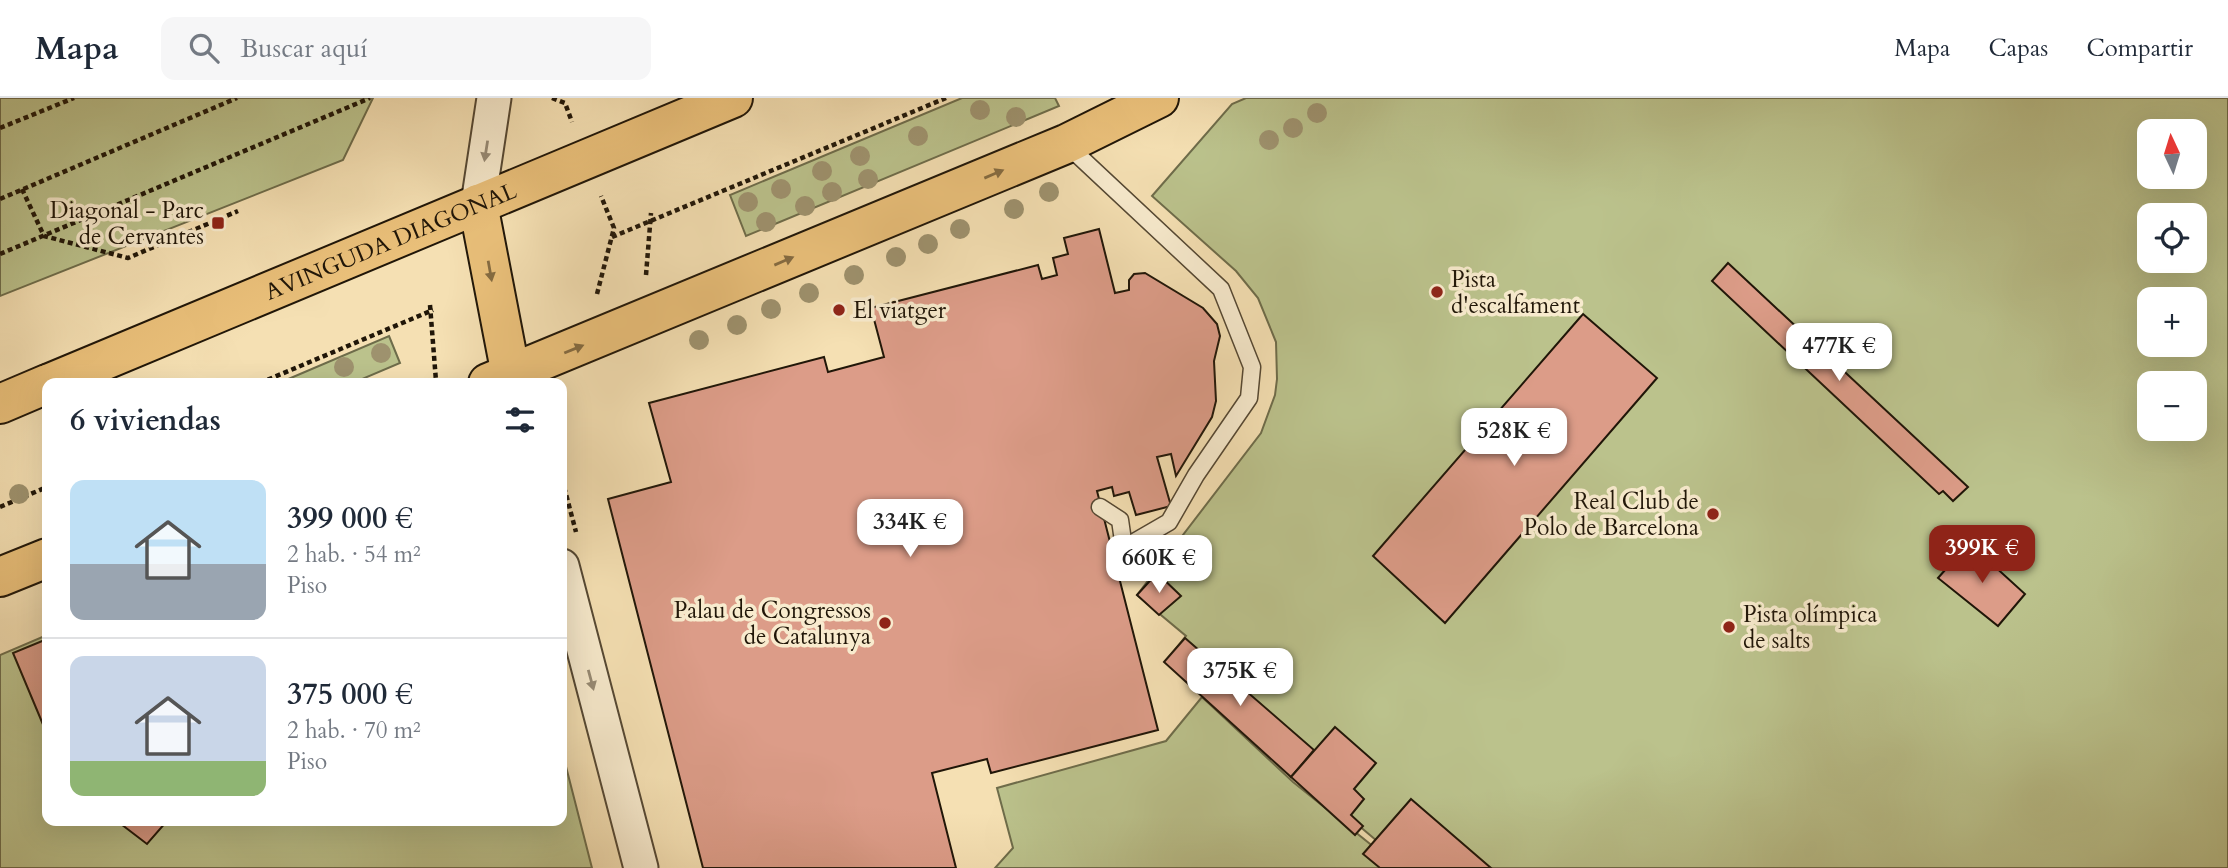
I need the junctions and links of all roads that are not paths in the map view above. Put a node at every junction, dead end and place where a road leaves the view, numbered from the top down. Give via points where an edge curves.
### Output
1 (494, 98) edge
2 (733, 98) edge
3 (1159, 98) edge
4 (1066, 144) junction
5 (478, 204) junction
6 (62, 378) edge
7 (504, 378) edge
8 (509, 378) edge
9 (42, 386) edge
10 (0, 404) edge
11 (1100, 507) dead end
12 (42, 560) edge
13 (0, 577) edge
14 (567, 585) edge
15 (640, 868) edge

1 -> 5 street
2 - 5 main road, AVINGUDA DIAGONAL
3 - 4 main road
8 -> 4 main road
4 - 11 lane via 1221,289 1252,367 1249,398 1170,522 1124,548 1119,520
5 - 6 main road, AVINGUDA DIAGONAL
5 -> 7 main road
9 - 10 main road, AVINGUDA DIAGONAL
12 - 13 main road
14 -> 15 street

